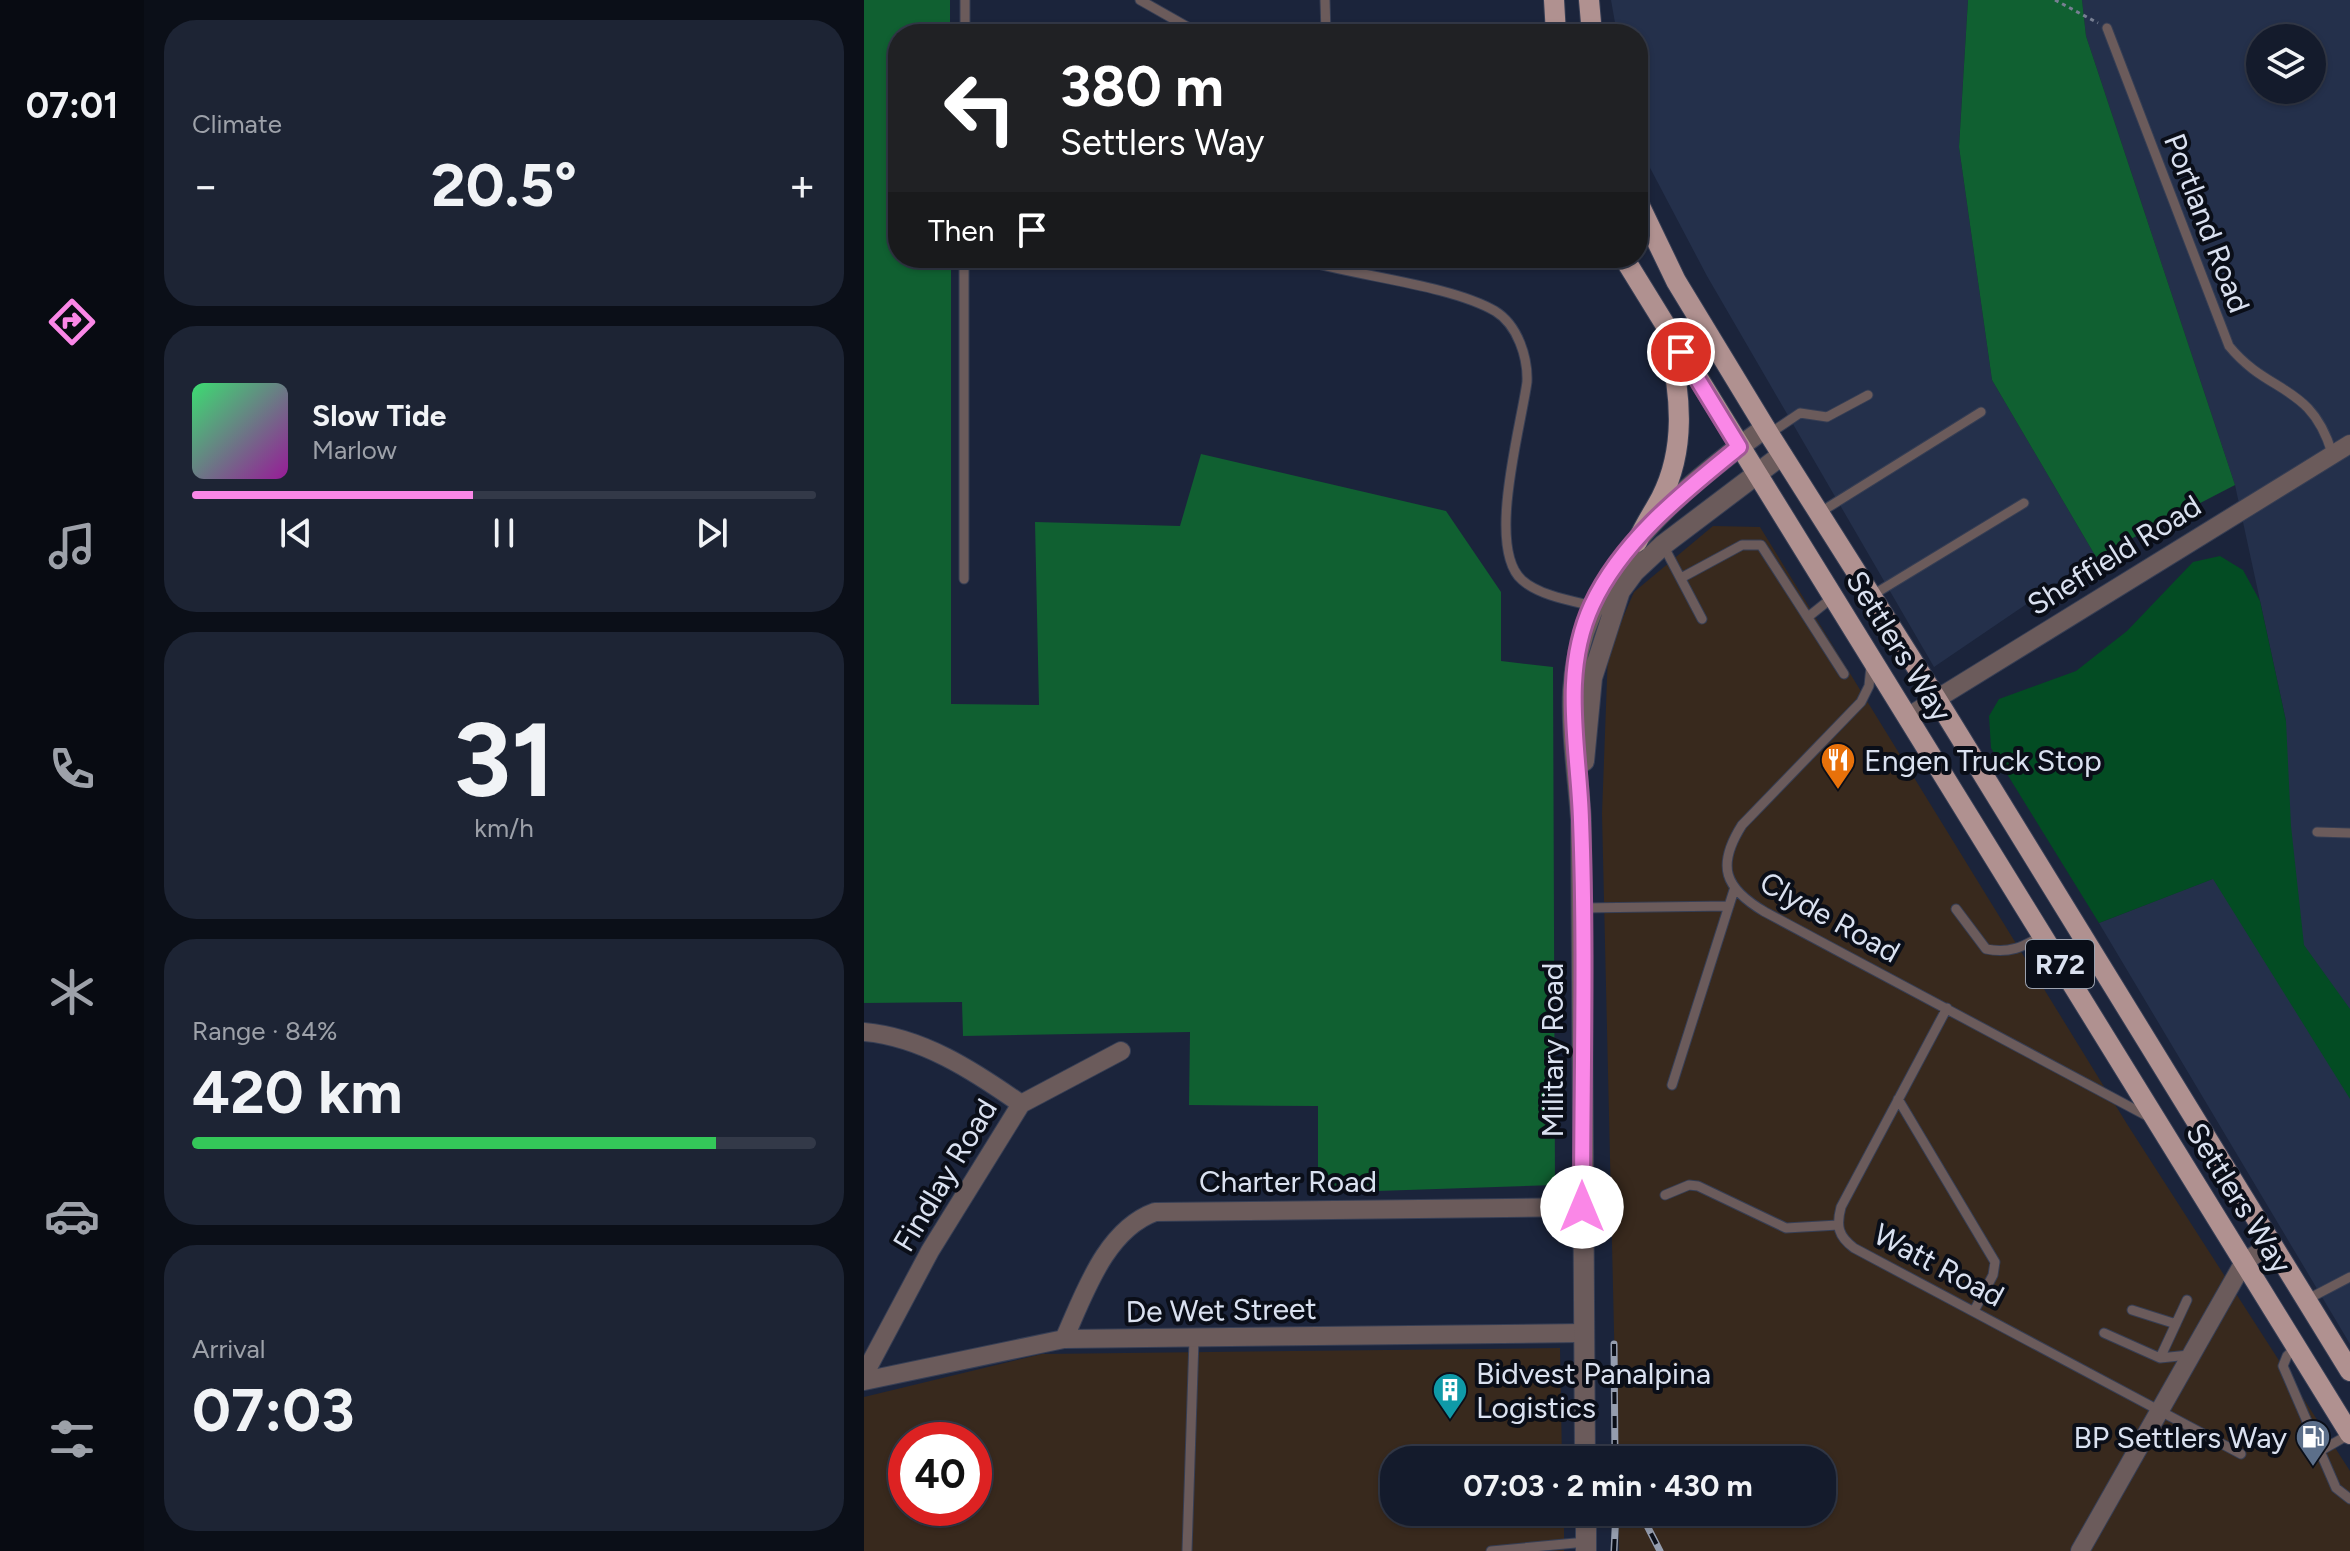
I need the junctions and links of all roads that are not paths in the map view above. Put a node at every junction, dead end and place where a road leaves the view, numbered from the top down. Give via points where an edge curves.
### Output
1 (965, 0) edge
2 (1140, 0) edge
3 (1325, 0) edge
4 (1554, 0) edge
5 (1589, 0) edge
6 (965, 24) edge
7 (1182, 24) edge
8 (1326, 24) edge
9 (1555, 24) edge
10 (1591, 24) edge
11 (2107, 28) road end
12 (1648, 223) edge
13 (964, 268) edge
14 (1338, 268) edge
15 (1630, 268) edge
16 (1665, 326) junction
17 (1868, 395) dead end
18 (1981, 412) dead end
19 (1767, 431) junction
20 (2350, 444) edge
21 (1739, 447) junction
22 (2332, 453) junction
23 (1782, 455) junction
24 (1756, 473) junction
25 (2024, 503) dead end
26 (1819, 513) junction
27 (1637, 542) junction
28 (1663, 545) junction
29 (1681, 578) junction
30 (964, 579) dead end
31 (1871, 596) junction
32 (1833, 597) junction
33 (1602, 608) junction
34 (1808, 617) junction
35 (1702, 619) dead end
36 (1871, 659) junction
37 (1844, 674) dead end
38 (1936, 698) junction
39 (1909, 716) junction
40 (2317, 832) dead end
41 (2350, 833) edge
42 (1734, 890) junction
43 (1729, 906) junction
44 (1581, 908) junction
45 (1956, 909) dead end
46 (2043, 935) junction
47 (1947, 1008) junction
48 (864, 1032) edge
49 (1121, 1051) dead end
50 (1672, 1085) dead end
51 (1898, 1099) junction
52 (1021, 1104) junction
53 (2156, 1120) junction
54 (1665, 1195) dead end
55 (1582, 1207) junction
56 (1838, 1225) junction
57 (2272, 1244) junction
58 (2244, 1262) junction
59 (2350, 1277) edge
60 (2187, 1300) dead end
61 (2306, 1300) junction
62 (2132, 1310) dead end
63 (1974, 1311) junction
64 (2176, 1324) junction
65 (1583, 1333) junction
66 (2104, 1333) dead end
67 (1064, 1339) junction
68 (1194, 1339) junction
69 (2296, 1347) junction
70 (2189, 1355) junction
71 (2160, 1358) junction
72 (2350, 1371) edge
73 (864, 1378) edge
74 (2158, 1409) junction
75 (2350, 1434) edge
76 (1585, 1446) edge
77 (2320, 1451) junction
78 (2241, 1454) dead end
79 (2350, 1499) edge
80 (1586, 1546) edge
81 (1187, 1551) edge
82 (1491, 1551) edge
83 (2080, 1551) edge

1 - 6 lane
2 - 7 lane
3 - 8 lane
4 - 9 main road
5 - 10 main road
11 - 22 lane, Portland Road via 2229,346 2242,362 2308,405 2324,428
12 - 19 main road, Settlers Way / R72 via 1676,281
13 - 30 lane
14 - 33 lane via 1451,295 1496,312 1510,325 1528,373 1506,508 1508,560 1534,588
15 - 16 main road, Settlers Way / R72
16 - 21 main road, Settlers Way / R72
16 - 27 main road via 1680,397 1680,431 1662,496
17 - 19 lane via 1827,417 1800,413
18 - 26 lane
19 - 21 street, Military Road
19 - 23 main road, Settlers Way / R72
20 - 22 street, Sheffield Road
21 - 24 main road, Settlers Way / R72
21 - 27 street, Military Road via 1671,503
22 - 38 street, Sheffield Road
23 - 24 street, Military Road
23 - 26 main road, Settlers Way / R72
24 - 28 street, Military Road
24 - 32 main road, Settlers Way / R72
25 - 31 lane
26 - 31 main road, Settlers Way / R72
27 - 33 street, Military Road via 1611,572
28 - 29 lane
28 - 33 street, Military Road
29 - 34 lane via 1742,545 1761,545
29 - 35 lane
31 - 38 main road, Settlers Way / R72
32 - 34 lane
32 - 36 main road, Settlers Way / R72
33 - 44 street, Military Road via 1578,784
34 - 37 lane
36 - 39 main road, Settlers Way / R72
36 - 42 lane, Clyde Road via 1869,686 1861,702 1734,838 1727,874
38 - 39 street, Sheffield Road
38 - 57 main road, Settlers Way / R72
39 - 46 main road, Settlers Way / R72
40 - 41 lane
42 - 43 lane
42 - 47 lane, Clyde Road via 1765,912
43 - 44 lane
43 - 50 lane
44 - 55 street, Military Road
45 - 46 lane via 1986,949 2022,949
46 - 53 main road, Settlers Way / R72
47 - 51 lane, Watt Road
47 - 53 lane, Clyde Road
48 - 52 street via 920,1044
49 - 52 street, Findlay Road
51 - 56 lane, Watt Road via 1841,1207
51 - 63 lane via 1995,1262
52 - 73 street, Findlay Road via 930,1251
53 - 58 main road, Settlers Way / R72
54 - 56 lane via 1698,1186 1786,1228
55 - 65 street, Military Road
55 - 67 street, Charter Road via 1155,1212 1121,1235 1086,1290
56 - 63 lane, Watt Road via 1854,1248
57 - 58 street
57 - 61 main road, Settlers Way / R72
58 - 69 main road, Settlers Way / R72
58 - 70 street
59 - 61 lane
60 - 64 lane
61 - 72 main road, Settlers Way / R72
62 - 64 lane
63 - 74 lane, Watt Road
64 - 71 lane
65 - 68 street, De Wet Street
65 - 76 street, Military Road
66 - 71 lane
67 - 68 street, De Wet Street
67 - 73 street, De Wet Street
68 - 81 lane
69 - 75 main road, Settlers Way / R72
69 - 77 lane via 2283,1366
70 - 71 lane
70 - 74 street
74 - 78 lane, Watt Road
74 - 83 street
75 - 77 lane
77 - 79 lane via 2336,1488
80 - 82 lane

